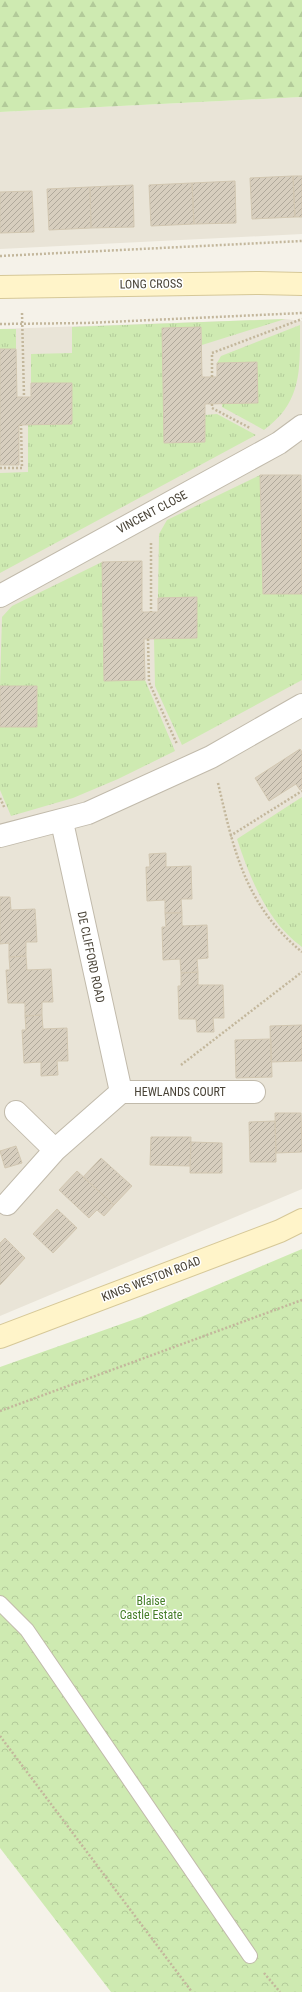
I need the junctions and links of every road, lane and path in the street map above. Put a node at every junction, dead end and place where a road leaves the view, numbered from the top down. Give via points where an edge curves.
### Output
1 (302, 242) edge
2 (0, 256) edge
3 (302, 284) edge
4 (21, 285) junction
5 (0, 287) edge
6 (302, 313) edge
7 (302, 319) edge
8 (22, 323) junction
9 (0, 324) edge
10 (212, 377) dead end
11 (24, 397) dead end
12 (212, 404) dead end
13 (21, 425) dead end
14 (302, 426) edge
15 (279, 443) junction
16 (0, 468) edge
17 (151, 513) junction
18 (0, 596) edge
19 (151, 612) dead end
20 (148, 639) dead end
21 (302, 705) edge
22 (178, 748) dead end
23 (211, 756) junction
24 (302, 791) edge
25 (62, 822) junction
26 (0, 836) edge
27 (230, 836) junction
28 (302, 952) edge
29 (302, 972) edge
30 (121, 1092) junction
31 (146, 1092) junction
32 (254, 1092) dead end
33 (16, 1112) dead end
34 (55, 1150) junction
35 (7, 1204) dead end
36 (302, 1220) edge
37 (302, 1300) edge
38 (0, 1337) edge
39 (0, 1411) edge
40 (0, 1603) edge
41 (0, 1736) edge
42 (250, 1956) dead end
43 (192, 1992) edge

1 - 2 path
3 - 4 main road, LONG CROSS
4 - 5 main road, LONG CROSS
4 - 8 path
6 - 8 path via 88,323
7 - 10 path via 212,353
8 - 9 path
8 - 11 path
12 - 15 path via 212,408
13 - 16 path via 22,468
14 - 15 street, VINCENT CLOSE
15 - 17 street, VINCENT CLOSE
17 - 18 street, VINCENT CLOSE
17 - 19 path
20 - 22 path via 149,682
21 - 23 street
23 - 25 street via 88,813
23 - 27 path
24 - 27 path
25 - 26 street
25 - 30 street, DE CLIFFORD ROAD
27 - 28 path via 243,874 259,905
29 - 31 path
30 - 31 street, HEWLANDS COURT
30 - 34 street, HEWLANDS COURT
31 - 32 street, HEWLANDS COURT
33 - 34 street
34 - 35 street, HEWLANDS COURT
36 - 38 main road, KINGS WESTON ROAD via 280,1231
37 - 39 path
40 - 42 lane via 27,1630
41 - 43 path

